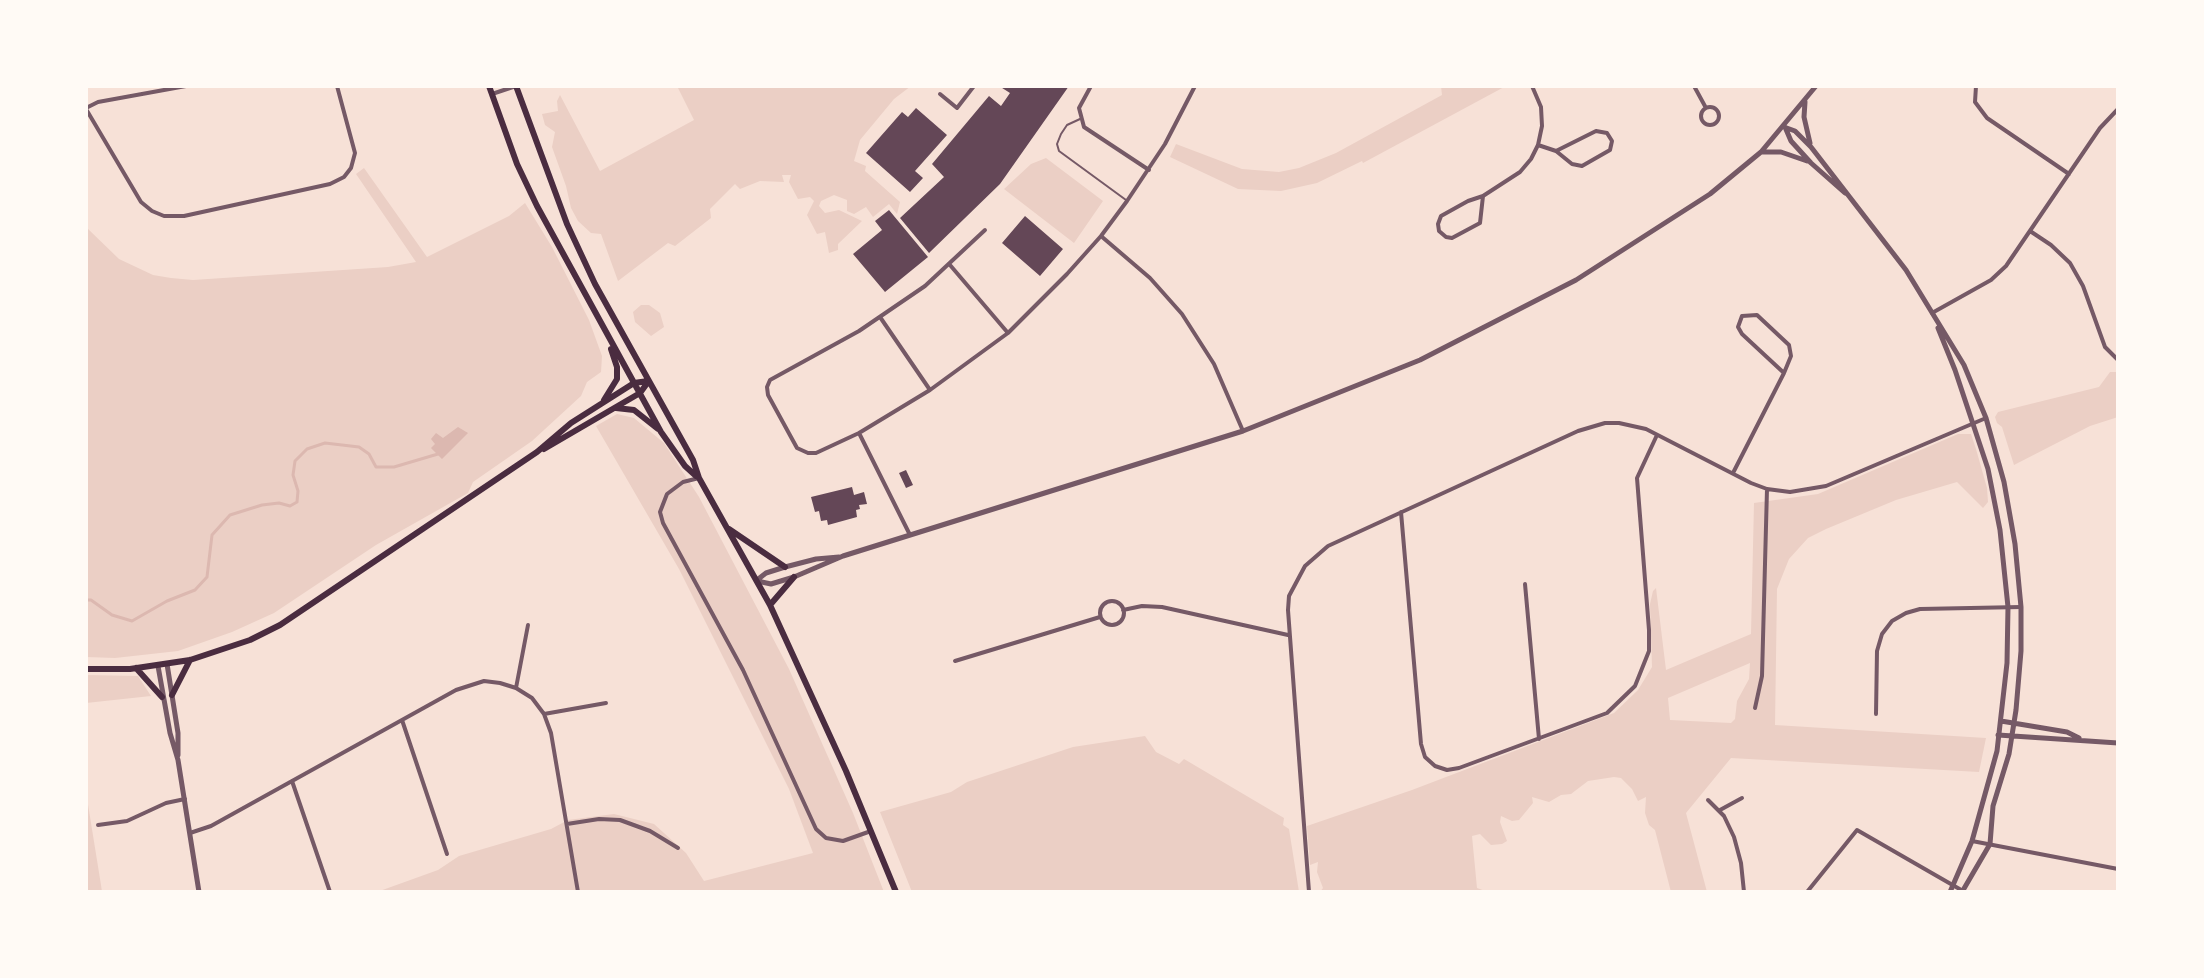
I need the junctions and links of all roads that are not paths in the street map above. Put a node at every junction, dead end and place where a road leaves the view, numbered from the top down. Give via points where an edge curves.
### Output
1 (186, 86) edge
2 (337, 86) edge
3 (516, 86) edge
4 (974, 86) edge
5 (1091, 86) edge
6 (1195, 86) edge
7 (1532, 86) edge
8 (1694, 86) edge
9 (1816, 86) edge
10 (1976, 86) edge
11 (490, 90) edge
12 (940, 94) dead end
13 (1805, 101) junction
14 (1706, 108) junction
15 (86, 109) edge
16 (2118, 109) edge
17 (1080, 119) junction
18 (1784, 127) junction
19 (1538, 145) junction
20 (1811, 147) junction
21 (1556, 151) junction
22 (1761, 152) junction
23 (1811, 163) junction
24 (1149, 170) junction
25 (2069, 174) junction
26 (1483, 196) junction
27 (1849, 196) junction
28 (1127, 201) junction
29 (985, 230) dead end
30 (2030, 231) junction
31 (1101, 236) junction
32 (950, 265) junction
33 (596, 311) junction
34 (1932, 313) junction
35 (880, 317) junction
36 (1008, 333) junction
37 (2118, 360) edge
38 (1784, 373) junction
39 (648, 381) junction
40 (634, 383) junction
41 (930, 390) junction
42 (640, 393) junction
43 (602, 403) junction
44 (616, 408) junction
45 (1986, 418) junction
46 (1974, 423) junction
47 (1243, 431) junction
48 (661, 432) junction
49 (859, 433) junction
50 (1657, 435) junction
51 (537, 452) junction
52 (1733, 473) junction
53 (699, 478) junction
54 (1767, 489) junction
55 (1401, 512) junction
56 (726, 527) junction
57 (910, 535) junction
58 (843, 556) junction
59 (785, 567) junction
60 (794, 577) junction
61 (757, 581) junction
62 (1525, 584) dead end
63 (770, 605) junction
64 (2008, 607) junction
65 (2021, 607) junction
66 (1123, 610) junction
67 (1100, 617) junction
68 (528, 625) dead end
69 (1288, 635) junction
70 (190, 660) junction
71 (955, 661) dead end
72 (167, 664) junction
73 (158, 666) junction
74 (136, 668) junction
75 (86, 669) edge
76 (516, 688) junction
77 (172, 695) junction
78 (162, 697) junction
79 (606, 703) dead end
80 (1755, 708) dead end
81 (544, 714) junction
82 (1876, 714) dead end
83 (402, 720) junction
84 (2001, 721) junction
85 (2014, 723) junction
86 (1998, 735) junction
87 (2012, 737) junction
88 (1539, 739) junction
89 (2080, 739) junction
90 (2118, 743) edge
91 (178, 760) junction
92 (292, 781) junction
93 (1742, 798) dead end
94 (185, 799) junction
95 (1708, 800) dead end
96 (1720, 810) junction
97 (567, 824) junction
98 (98, 825) dead end
99 (871, 831) junction
100 (190, 833) junction
101 (1972, 841) junction
102 (1990, 844) junction
103 (678, 848) dead end
104 (447, 854) dead end
105 (2118, 869) edge
106 (1952, 889) edge
107 (1962, 891) edge
108 (199, 892) edge
109 (330, 892) edge
110 (578, 892) edge
111 (896, 892) edge
112 (1309, 892) edge
113 (1744, 892) edge
114 (1807, 892) edge

1 - 15 street via 98,102
2 - 15 street via 355,153 344,177 184,216 164,216 141,202
3 - 11 street
3 - 39 main road via 567,224
4 - 12 street via 957,108
5 - 17 street via 1079,108
6 - 24 street
7 - 19 street via 1541,107
8 - 14 street
9 - 13 street
10 - 25 street via 1979,111
11 - 33 main road via 533,197
13 - 18 street
13 - 20 street
14 - 14 street via 1718,111 1715,125 1702,120
16 - 25 street
17 - 24 street via 1087,131
17 - 28 lane via 1061,134 1059,151
18 - 20 street
18 - 22 street
18 - 23 street
19 - 21 street
19 - 26 street via 1520,172
20 - 27 street
21 - 21 street via 1596,131 1607,133 1612,141 1610,150 1582,166
22 - 23 street via 1781,152
22 - 47 street via 1710,194 1576,280 1420,360
23 - 27 street
24 - 28 street
25 - 30 street
26 - 26 street via 1480,223 1452,238 1439,231 1445,214
27 - 34 street
28 - 31 street
29 - 32 street
30 - 34 street via 2000,273
30 - 37 street via 2070,263 2105,347
31 - 36 street
31 - 47 street via 1182,314 1214,364
32 - 35 street
32 - 36 street
33 - 40 main road
33 - 43 main road via 617,367 614,386
34 - 45 street via 1964,365
34 - 46 street
35 - 41 street
35 - 49 street via 776,375 767,387 792,442 803,451 821,452
36 - 41 street
38 - 38 street via 1742,334 1742,316 1757,315 1789,345
38 - 52 street
39 - 40 main road
39 - 42 main road
39 - 53 main road
40 - 42 main road
40 - 43 main road
41 - 49 street
42 - 44 main road
42 - 48 main road
43 - 51 main road
44 - 48 main road via 634,410
44 - 51 main road
45 - 46 street
45 - 65 street via 2015,544
46 - 54 street via 1813,490
46 - 64 street via 1999,520
47 - 57 street
48 - 53 main road
49 - 57 street
50 - 52 street
50 - 55 street via 1619,423 1592,426
50 - 88 street via 1641,467 1637,490 1649,630 1643,670 1628,695 1607,713
51 - 70 main road via 280,625
52 - 54 street
53 - 56 main road
53 - 99 street via 667,494 660,512 663,523 743,670 816,829 826,838 843,841
54 - 80 street via 1762,676
55 - 69 street via 1311,559 1289,596
55 - 88 street via 1425,757 1447,770
56 - 59 main road
56 - 61 main road
57 - 58 street
58 - 59 street
58 - 60 street
59 - 61 street
60 - 61 street via 771,584
60 - 63 main road
61 - 63 main road
62 - 88 street
63 - 99 main road
64 - 65 street
64 - 82 street via 1920,609 1892,621 1877,651
64 - 84 street
65 - 85 street
66 - 67 street via 1108,602
66 - 67 street via 1115,625
66 - 69 street via 1162,607
67 - 71 street
68 - 76 street
69 - 112 street
70 - 72 main road
70 - 77 main road
72 - 73 main road
72 - 77 street
73 - 74 main road
73 - 78 street
74 - 75 main road
74 - 78 main road
76 - 81 street
76 - 83 street via 484,681 469,685
77 - 91 street
78 - 91 street
79 - 81 street
81 - 97 street
83 - 92 street
83 - 104 street
84 - 85 street
84 - 86 street
85 - 87 street
85 - 89 street
86 - 87 street
86 - 101 street
87 - 89 street
87 - 102 street via 1993,806
89 - 90 street
91 - 94 street
92 - 100 street
92 - 109 street
93 - 96 street
94 - 98 street via 127,821
94 - 100 street
95 - 96 street
96 - 113 street via 1738,849
97 - 103 street via 620,820
97 - 110 street
99 - 111 main road
100 - 108 street
101 - 102 street
101 - 106 street
102 - 105 street
102 - 107 street
106 - 107 street
106 - 114 street via 1857,830

